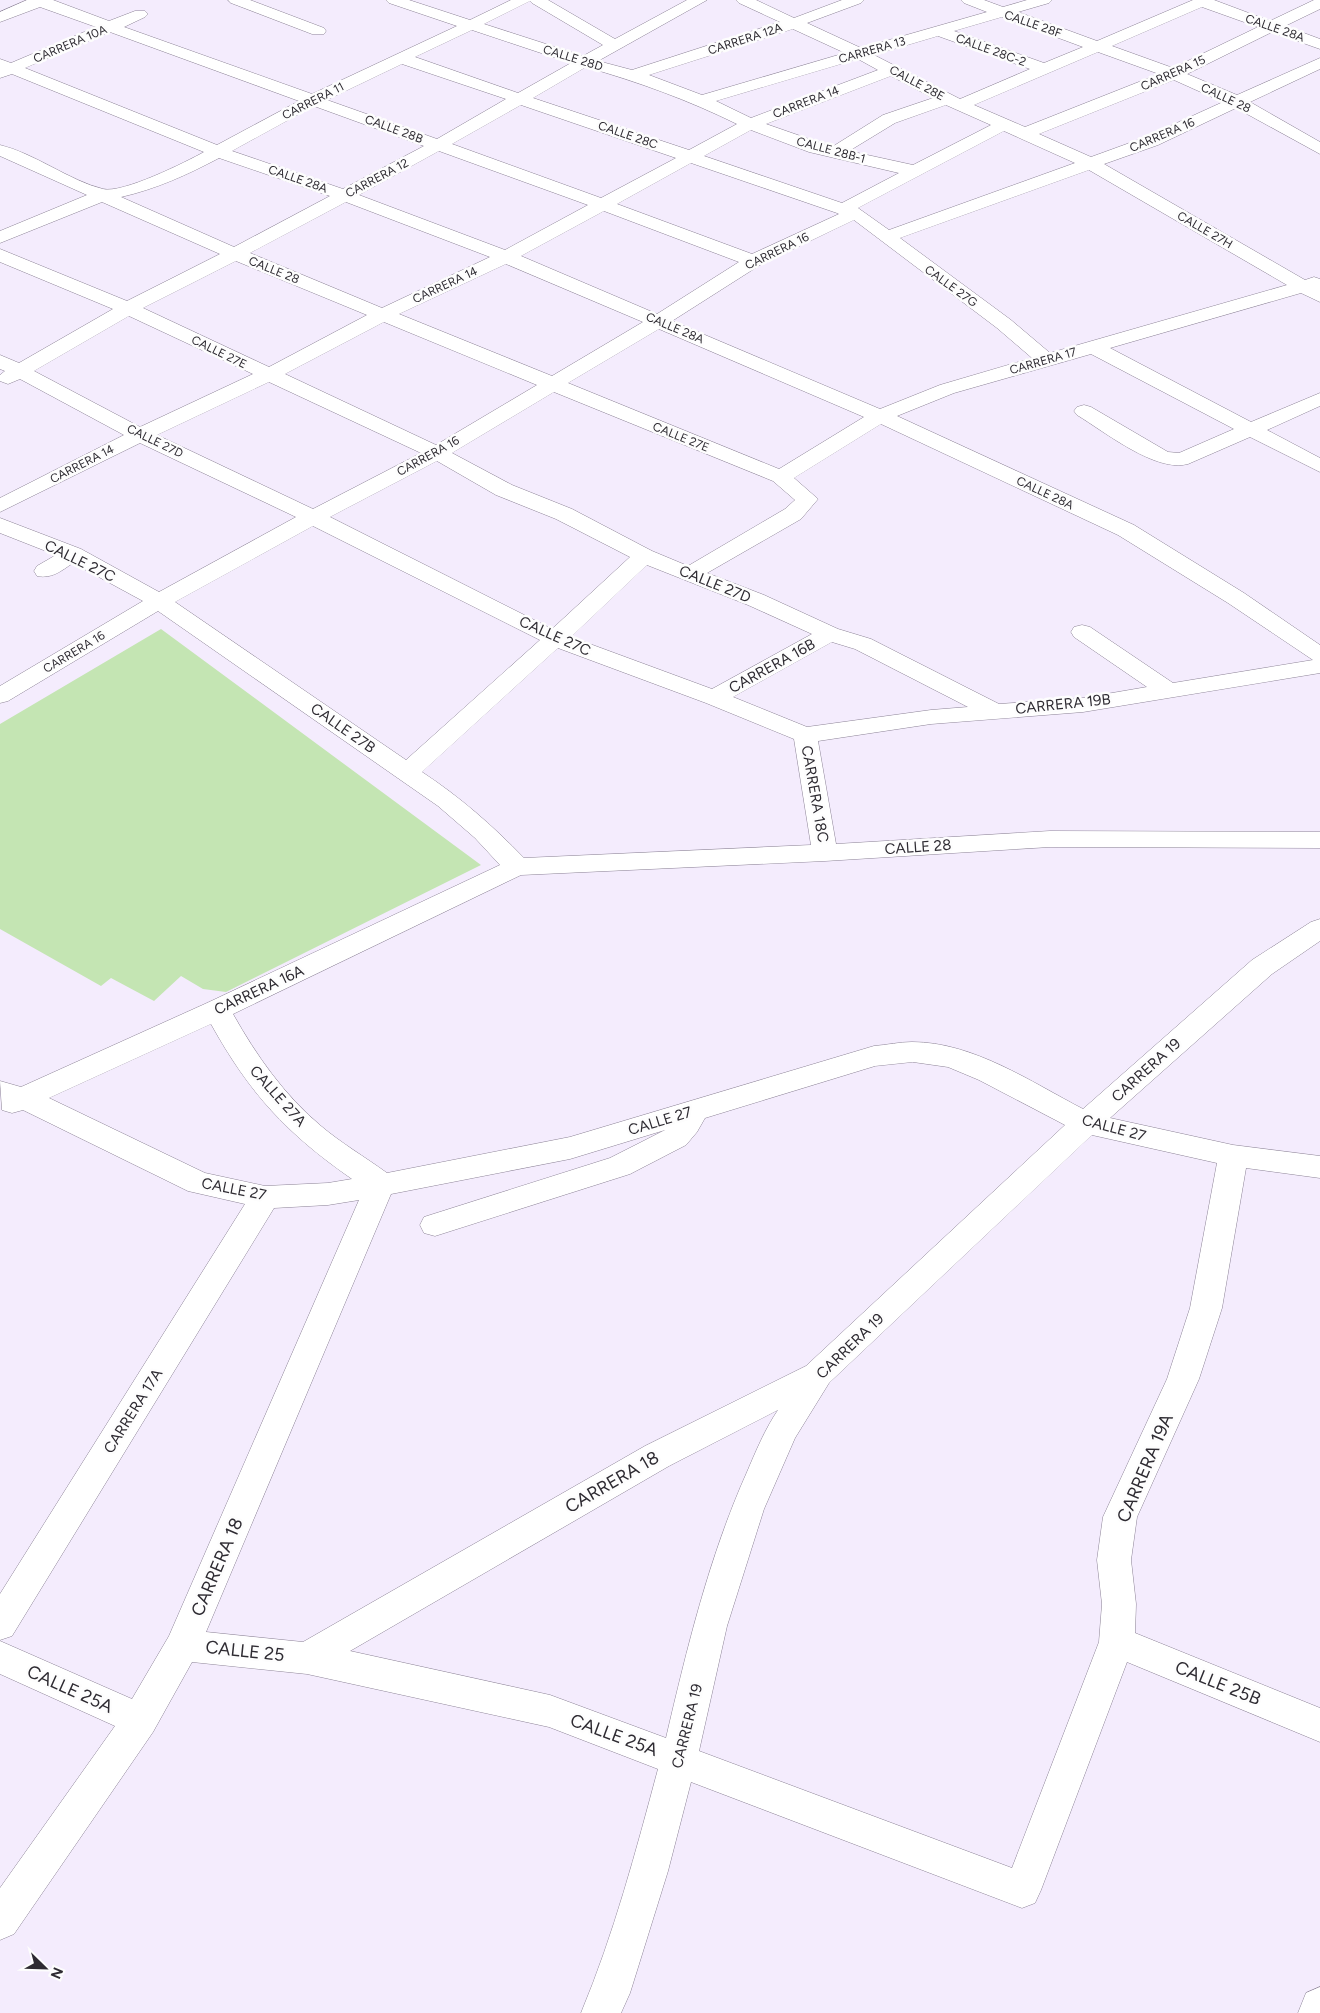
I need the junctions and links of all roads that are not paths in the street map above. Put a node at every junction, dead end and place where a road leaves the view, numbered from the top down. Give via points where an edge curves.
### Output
1 (236, 0) edge
2 (394, 0) edge
3 (523, 0) edge
4 (537, 0) edge
5 (699, 0) edge
6 (744, 0) edge
7 (856, 0) edge
8 (969, 0) edge
9 (1044, 0) edge
10 (40, 1) edge
11 (1204, 1) edge
12 (1320, 3) edge
13 (1002, 13) junction
14 (140, 14) dead end
15 (0, 17) edge
16 (794, 23) junction
17 (470, 25) junction
18 (110, 26) junction
19 (1272, 26) junction
20 (318, 31) dead end
21 (939, 31) junction
22 (1320, 44) edge
23 (614, 45) junction
24 (1098, 47) junction
25 (860, 54) junction
26 (401, 58) junction
27 (584, 62) junction
28 (1320, 62) edge
29 (4, 69) edge
30 (1044, 69) junction
31 (893, 70) junction
32 (1174, 74) junction
33 (633, 75) junction
34 (520, 98) junction
35 (313, 100) junction
36 (701, 100) junction
37 (954, 102) junction
38 (1238, 102) junction
39 (750, 124) junction
40 (1004, 125) junction
41 (1023, 134) junction
42 (438, 145) junction
43 (0, 150) edge
44 (1320, 150) edge
45 (216, 151) junction
46 (836, 151) junction
47 (690, 156) junction
48 (1090, 163) junction
49 (915, 171) junction
50 (344, 195) junction
51 (102, 196) junction
52 (602, 204) junction
53 (849, 211) junction
54 (886, 237) junction
55 (0, 238) edge
56 (235, 254) junction
57 (0, 255) edge
58 (506, 257) junction
59 (753, 261) junction
60 (1315, 288) edge
61 (128, 308) junction
62 (384, 314) junction
63 (659, 321) junction
64 (1094, 347) junction
65 (1046, 360) junction
66 (0, 361) edge
67 (20, 371) junction
68 (268, 375) junction
69 (0, 382) edge
70 (551, 385) junction
71 (1319, 400) edge
72 (1084, 411) dead end
73 (880, 416) junction
74 (1249, 430) junction
75 (140, 435) junction
76 (437, 453) junction
77 (1320, 466) edge
78 (780, 477) junction
79 (0, 506) edge
80 (313, 516) junction
81 (0, 525) edge
82 (74, 554) junction
83 (644, 556) junction
84 (46, 571) dead end
85 (690, 574) junction
86 (159, 601) junction
87 (1082, 632) dead end
88 (830, 634) junction
89 (555, 638) junction
90 (1320, 655) edge
91 (1320, 666) edge
92 (1167, 690) junction
93 (0, 696) edge
94 (714, 698) junction
95 (994, 711) junction
96 (805, 735) junction
97 (407, 772) junction
98 (1320, 840) edge
99 (825, 853) junction
100 (517, 867) junction
101 (1320, 928) edge
102 (217, 1010) junction
103 (8, 1099) edge
104 (694, 1111) junction
105 (1086, 1123) junction
106 (0, 1124) edge
107 (1233, 1156) junction
108 (1320, 1167) edge
109 (381, 1184) junction
110 (265, 1197) junction
111 (435, 1225) dead end
112 (818, 1374) junction
113 (0, 1625) edge
114 (1117, 1642) junction
115 (183, 1645) junction
116 (0, 1657) edge
117 (307, 1658) junction
118 (140, 1720) junction
119 (1320, 1725) edge
120 (679, 1759) junction
121 (1022, 1890) joint
122 (0, 1922) edge
123 (608, 2006) edge
124 (1320, 2007) edge
125 (1318, 2013) edge

1 - 20 street
2 - 17 street, CALLE 28D
3 - 17 street, CARRERA 11
4 - 23 street
5 - 23 street, CARRERA 12
6 - 16 street, CALLE 28E
7 - 16 street, CARRERA 12A
8 - 13 street, CALLE 28F
9 - 13 street, CARRERA 13
10 - 15 street
10 - 18 street, CALLE 28B
11 - 19 street, CALLE 28A
11 - 24 street
12 - 19 street, CARRERA 15
13 - 21 street, CARRERA 13
13 - 24 street, CALLE 28F
14 - 18 street, CARRERA 10A
16 - 25 street, CALLE 28E
16 - 33 street, CARRERA 12A
17 - 26 street, CARRERA 11
17 - 27 street, CALLE 28D
18 - 29 street, CARRERA 10A
18 - 35 street, CALLE 28B
19 - 22 street, CALLE 28A
19 - 32 street, CARRERA 15
21 - 25 street, CARRERA 13
21 - 30 street, CALLE 28C-2
23 - 27 street, CARRERA 12
24 - 30 street
24 - 32 street, CALLE 28
25 - 31 street, CALLE 28E
25 - 36 street, CARRERA 13
26 - 34 street, CALLE 28C
26 - 35 street, CARRERA 11
27 - 33 street, CALLE 28D
27 - 34 street, CARRERA 12
28 - 38 street, CARRERA 16
29 - 45 street, CALLE 28A
30 - 37 street
31 - 37 street, CALLE 28E
31 - 39 street, CARRERA 14
32 - 38 street, CALLE 28
32 - 41 street, CARRERA 15
33 - 36 street, CALLE 28D
34 - 42 street, CARRERA 12
34 - 47 street, CALLE 28C
35 - 42 street, CALLE 28B
35 - 45 street, CARRERA 11
36 - 39 street, CALLE 28D
37 - 40 street, CALLE 28E
37 - 46 street via 889,119
38 - 44 street, CALLE 28
38 - 48 street, CARRERA 16
39 - 46 street, CALLE 28B-1 via 815,148
39 - 47 street, CARRERA 14
40 - 41 street, CALLE 28E
40 - 49 street
41 - 48 street, CALLE 28E
42 - 50 street, CARRERA 12
42 - 52 street, CALLE 28B
43 - 51 street, CALLE 28
45 - 50 street, CALLE 28A
45 - 51 street, CARRERA 11 via 178,173
46 - 49 street, CALLE 28B-1
47 - 52 street, CARRERA 14
47 - 53 street, CALLE 28C
48 - 54 street, CARRERA 16
48 - 60 street, CALLE 27H
49 - 53 street
50 - 56 street, CARRERA 12
50 - 58 street, CALLE 28A
51 - 55 street, CARRERA 11
51 - 56 street, CALLE 28
52 - 58 street, CARRERA 14
52 - 59 street, CALLE 28B
53 - 54 street, CALLE 27G
53 - 59 street, CARRERA 16
54 - 65 street, CALLE 27G via 1004,324
56 - 61 street, CARRERA 12
56 - 62 street, CALLE 28
57 - 61 street, CALLE 27E
58 - 62 street, CARRERA 14
58 - 63 street, CALLE 28A
59 - 63 street, CARRERA 16
60 - 64 street, CARRERA 17
61 - 67 street, CARRERA 12
61 - 68 street, CALLE 27E
62 - 68 street, CARRERA 14
62 - 70 street, CALLE 28
63 - 70 street, CARRERA 16
63 - 73 street, CALLE 28A
64 - 65 street, CARRERA 17
64 - 74 street
65 - 73 street, CARRERA 17 via 947,389
66 - 67 street, CALLE 27D
67 - 69 street, CARRERA 12
67 - 75 street, CALLE 27D
68 - 75 street, CARRERA 14
68 - 76 street, CALLE 27E
70 - 76 street, CARRERA 16
70 - 78 street, CALLE 27E
71 - 74 street
72 - 74 street via 1162,458 1181,460
73 - 78 street, CARRERA 17
73 - 90 street, CALLE 28A via 1126,530
74 - 77 street
75 - 79 street, CARRERA 14
75 - 80 street, CALLE 27D
76 - 80 street, CARRERA 16
76 - 83 street, CALLE 27D via 504,490 564,514
78 - 85 street, CALLE 27E via 807,499 793,514
80 - 86 street, CARRERA 16
80 - 89 street, CALLE 27C
81 - 82 street, CALLE 27C
82 - 84 street
82 - 86 street, CALLE 27C
83 - 85 street, CALLE 27D
83 - 89 street
85 - 88 street, CALLE 27D
86 - 93 street, CARRERA 16
86 - 97 street, CALLE 27B
87 - 92 street
88 - 94 street, CARRERA 16B
88 - 95 street, CALLE 27D via 879,651
89 - 94 street, CALLE 27C
89 - 97 street
91 - 92 street, CARRERA 19B
92 - 95 street, CARRERA 19B via 1083,705
94 - 96 street, CALLE 27C
95 - 96 street, CARRERA 19B
96 - 99 street, CARRERA 18C
97 - 100 street, CALLE 27B via 448,800
98 - 99 street, CALLE 28 via 1050,839
99 - 100 street, CALLE 28
100 - 102 street, CARRERA 16A
101 - 105 street, CARRERA 19 via 1262,967
102 - 103 street, CARRERA 16A
102 - 109 street, CALLE 27A via 238,1050 302,1126
103 - 106 street
103 - 110 street, CALLE 27 via 198,1183
104 - 105 street, CALLE 27 via 874,1056 913,1052 953,1058
104 - 109 street, CALLE 27 via 570,1148
104 - 111 street via 676,1138 620,1166
105 - 107 street, CALLE 27
105 - 112 street, CARRERA 19
107 - 108 street, CALLE 27
107 - 114 street, CARRERA 19A via 1203,1317 1183,1379 1120,1518 1114,1560 1119,1604
109 - 110 street, CALLE 27 via 328,1194
109 - 115 street, CARRERA 18
110 - 113 street, CARRERA 17A
112 - 117 street, CARRERA 18 via 657,1456
112 - 120 street, CARRERA 19 via 781,1432 747,1509 710,1626
114 - 119 street, CALLE 25B
114 - 121 street, CARRERA 19A
115 - 117 street, CALLE 25
115 - 118 street, CARRERA 18
116 - 118 street, CALLE 25A
117 - 120 street, CALLE 25A via 550,1712
118 - 122 street, CARRERA 18
120 - 121 street, CALLE 25A
120 - 123 street, CARRERA 19
124 - 125 street

